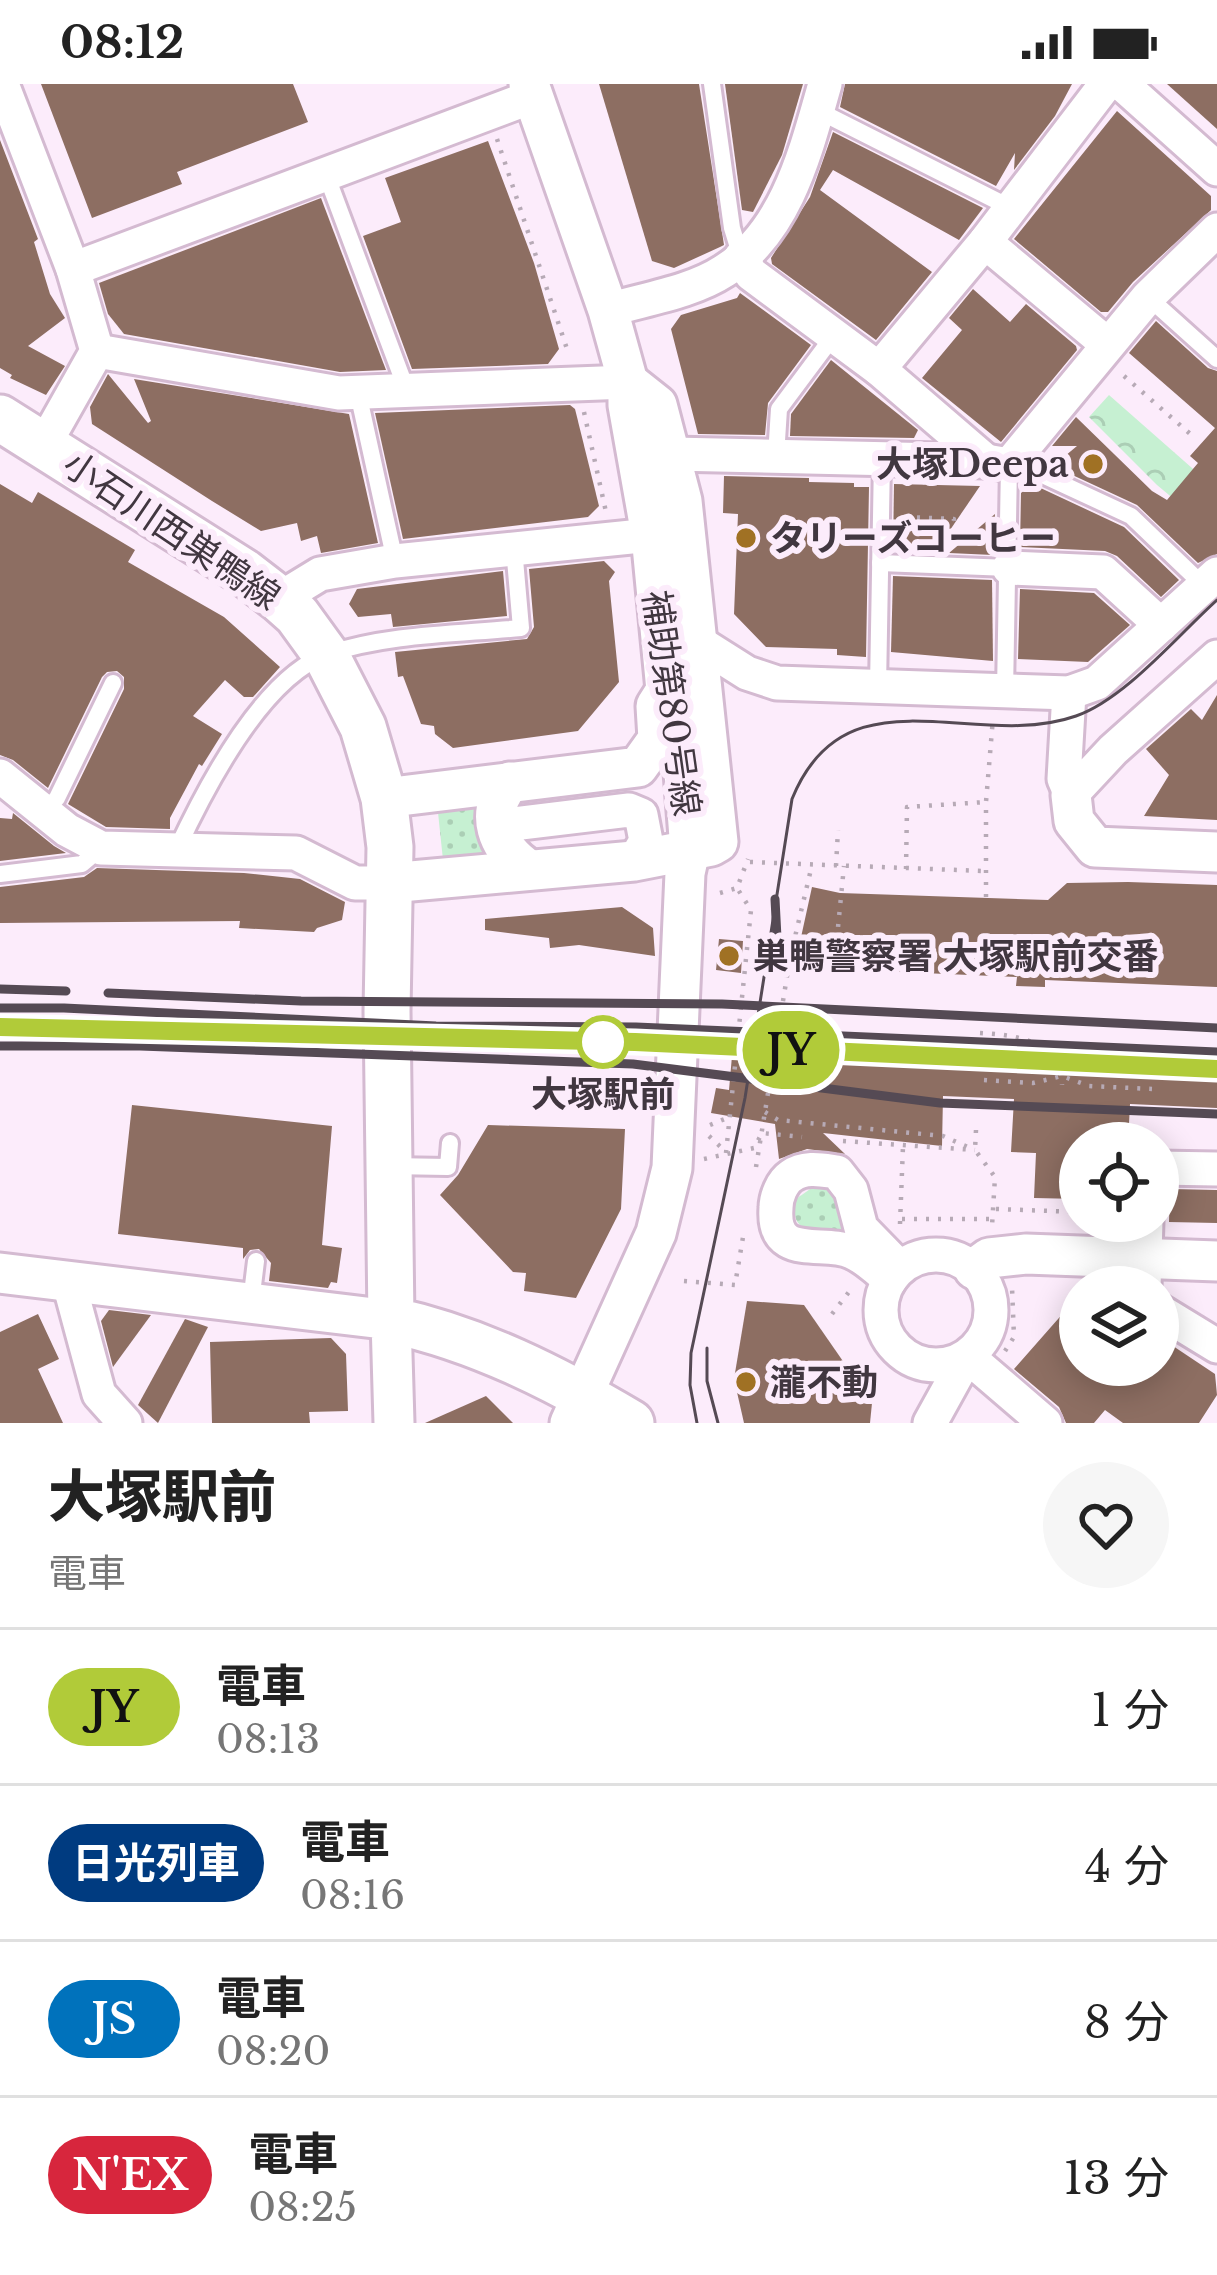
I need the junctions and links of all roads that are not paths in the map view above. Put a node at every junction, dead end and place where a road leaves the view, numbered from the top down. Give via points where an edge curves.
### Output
1 (2, 84) edge
2 (712, 84) edge
3 (1106, 84) edge
4 (1121, 84) edge
5 (531, 90) edge
6 (821, 97) edge
7 (8, 126) edge
8 (1217, 169) edge
9 (326, 174) junction
10 (1009, 207) junction
11 (1217, 230) edge
12 (985, 242) junction
13 (741, 257) junction
14 (73, 268) junction
15 (1148, 296) junction
16 (608, 310) junction
17 (832, 338) junction
18 (1106, 344) junction
19 (97, 351) junction
20 (1217, 358) edge
21 (878, 369) junction
22 (628, 382) junction
23 (407, 391) junction
24 (358, 393) junction
25 (0, 418) edge
26 (44, 445) junction
27 (672, 454) junction
28 (776, 457) junction
29 (882, 460) junction
30 (997, 463) junction
31 (651, 535) junction
32 (514, 548) junction
33 (395, 561) junction
34 (880, 563) junction
35 (1009, 568) junction
36 (1210, 580) edge
37 (278, 599) junction
38 (1161, 625) junction
39 (698, 642) junction
40 (326, 655) junction
41 (1217, 657) edge
42 (1005, 677) junction
43 (113, 683) dead end
44 (878, 688) junction
45 (666, 690) junction
46 (1069, 693) junction
47 (638, 766) junction
48 (0, 776) edge
49 (510, 782) junction
50 (688, 790) junction
51 (1071, 795) junction
52 (384, 798) junction
53 (44, 813) junction
54 (496, 826) junction
55 (100, 848) junction
56 (177, 849) junction
57 (690, 850) junction
58 (1217, 852) edge
59 (634, 861) junction
60 (528, 868) junction
61 (0, 874) edge
62 (389, 883) junction
63 (450, 1143) dead end
64 (388, 1166) junction
65 (1179, 1168) edge
66 (1217, 1169) edge
67 (989, 1248) junction
68 (1144, 1255) edge
69 (256, 1261) dead end
70 (1217, 1261) edge
71 (0, 1274) edge
72 (69, 1282) junction
73 (251, 1303) junction
74 (392, 1321) junction
75 (1179, 1323) edge
76 (895, 1345) junction
77 (1217, 1346) edge
78 (967, 1356) junction
79 (578, 1409) edge
80 (125, 1423) edge
81 (394, 1423) edge
82 (631, 1423) edge
83 (930, 1423) edge
84 (1045, 1423) edge

1 - 7 street
2 - 13 lane
3 - 10 street
4 - 8 street
5 - 9 street
5 - 16 street, 補助第80号線
6 - 10 lane
6 - 13 street via 781,210
7 - 14 street
9 - 14 street
9 - 23 lane
10 - 12 street
11 - 15 street
12 - 18 street
12 - 21 street
13 - 16 street via 697,283
13 - 17 street via 751,274
14 - 19 street
15 - 18 street
15 - 20 lane
16 - 22 street, 補助第80号線
17 - 21 street
17 - 28 lane via 779,409
18 - 30 street
19 - 24 street
19 - 26 street
21 - 30 street
22 - 23 street
22 - 27 street via 657,406
22 - 31 street, 補助第80号線
23 - 24 street
24 - 33 lane
25 - 26 main road, 小石川西巣鴨線
26 - 37 main road, 小石川西巣鴨線
27 - 28 street
27 - 39 street
28 - 29 street
29 - 30 street
29 - 34 lane
30 - 35 lane
30 - 36 lane via 1034,471 1131,516
31 - 32 street
31 - 45 street, 補助第80号線
32 - 33 street
32 - 40 lane via 521,628
33 - 37 street via 320,574
34 - 35 lane
34 - 44 lane
35 - 38 street via 1103,572
35 - 42 lane
36 - 38 street
37 - 40 main road, 小石川西巣鴨線
38 - 46 street via 1097,683
39 - 44 street via 777,683
39 - 57 street via 718,842
40 - 52 main road, 小石川西巣鴨線 via 363,727
40 - 56 lane via 290,675 241,735
41 - 51 street
42 - 44 street via 954,691
42 - 46 street
43 - 53 lane
45 - 47 street via 656,706 657,743
45 - 50 street, 補助第80号線 via 680,706
46 - 51 street via 1064,779
47 - 49 street
47 - 50 street via 676,774
48 - 53 street
49 - 52 street
49 - 54 street via 496,801
50 - 57 street, 補助第80号線
51 - 58 street via 1073,821 1095,847
52 - 62 main road, 小石川西巣鴨線
53 - 55 street
54 - 59 street via 629,809 641,815 646,841
54 - 60 street via 507,854
55 - 56 street
55 - 61 lane via 82,864
56 - 62 street via 296,853 355,883
57 - 59 street
57 - 79 street, 補助第80号線 via 672,1168 656,1233
59 - 60 street
60 - 62 street
62 - 64 main road, 小石川西巣鴨線
63 - 64 lane via 448,1167
64 - 74 main road, 小石川西巣鴨線
65 - 66 street
67 - 68 street
67 - 76 street via 920,1256 885,1274 883,1322
67 - 78 street via 986,1332
68 - 70 street
69 - 73 lane
71 - 72 street
72 - 73 street
72 - 80 street via 99,1394
73 - 74 street
74 - 79 main road via 478,1346
74 - 81 street
75 - 77 street
76 - 78 street via 934,1366
76 - 83 street
78 - 83 street
78 - 84 street
79 - 82 main road

